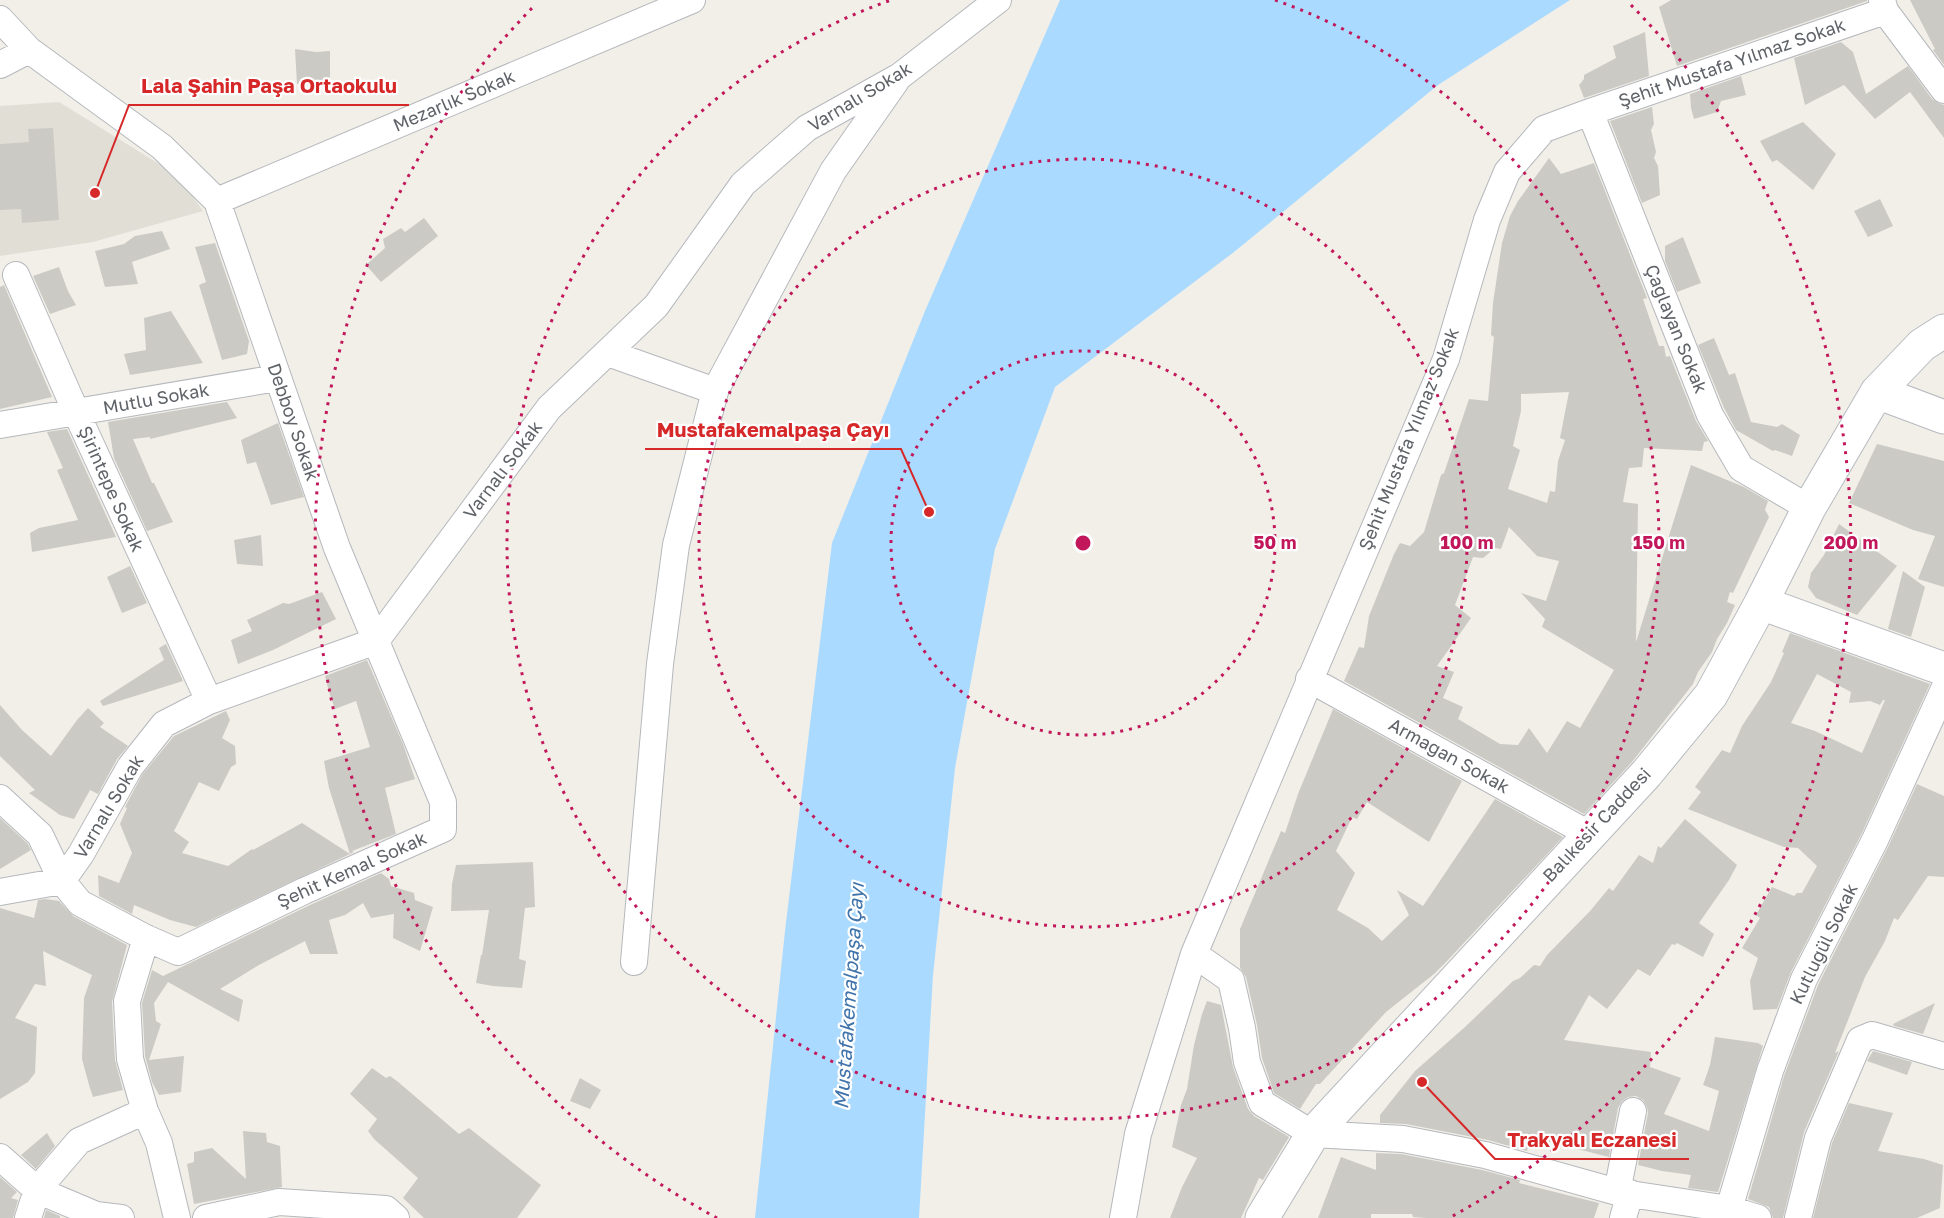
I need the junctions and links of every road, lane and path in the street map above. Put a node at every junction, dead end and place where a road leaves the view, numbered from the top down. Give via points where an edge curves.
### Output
1 (692, 0) edge
2 (999, 0) edge
3 (1883, 6) edge
4 (0, 19) edge
5 (29, 50) junction
6 (0, 65) edge
7 (900, 76) junction
8 (1944, 90) edge
9 (1590, 112) junction
10 (217, 201) junction
11 (16, 275) dead end
12 (1944, 331) edge
13 (608, 353) junction
14 (277, 378) junction
15 (715, 391) junction
16 (1876, 393) junction
17 (76, 412) junction
18 (1944, 417) edge
19 (0, 425) edge
20 (1809, 508) junction
21 (1761, 603) junction
22 (376, 641) junction
23 (1944, 669) edge
24 (1309, 679) junction
25 (1944, 689) edge
26 (209, 701) junction
27 (0, 798) edge
28 (1589, 834) junction
29 (62, 881) junction
30 (0, 892) edge
31 (146, 938) junction
32 (1194, 954) junction
33 (634, 962) dead end
34 (1944, 1056) edge
35 (145, 1111) junction
36 (1634, 1111) dead end
37 (1313, 1134) junction
38 (0, 1157) edge
39 (37, 1190) junction
40 (1624, 1193) junction
41 (1728, 1209) junction
42 (221, 1216) edge
43 (28, 1218) edge
44 (121, 1218) edge
45 (177, 1218) edge
46 (396, 1218) edge
47 (1123, 1218) edge
48 (1262, 1218) edge
49 (1623, 1218) edge
50 (1758, 1218) edge
51 (1797, 1218) edge

1 - 10 street, Mezarlık Sokak
2 - 7 street, Varnalı Sokak
3 - 8 street
3 - 9 street, Şehit Mustafa Yılmaz Sokak
4 - 5 street
5 - 6 street
5 - 10 street via 162,147
7 - 13 street, Varnalı Sokak via 807,128 743,184 656,306
7 - 15 street via 833,171
9 - 20 street, Çağlayan Sokak via 1710,415 1741,468
9 - 24 street, Şehit Mustafa Yılmaz Sokak via 1544,129 1507,172 1487,220 1446,358
10 - 14 street, Debboy Sokak
11 - 17 street, Şirintepe Sokak
12 - 16 main road, Balıkesir Caddesi via 1922,345
13 - 15 street
13 - 22 street, Varnalı Sokak via 549,408
14 - 17 street, Mutlu Sokak
14 - 22 street, Debboy Sokak via 337,548
15 - 33 street via 676,544 660,664
16 - 18 main road
16 - 20 main road, Balıkesir Caddesi
17 - 19 street, Mutlu Sokak
17 - 26 street, Şirintepe Sokak
20 - 21 main road, Balıkesir Caddesi
21 - 23 main road
21 - 28 main road, Balıkesir Caddesi via 1711,695 1646,774
22 - 26 street, Varnalı Sokak
22 - 31 street, Şehit Kemal Sokak via 442,802 443,829 177,952
24 - 28 street, Armağan Sokak
24 - 32 street, Şehit Mustafa Yılmaz Sokak
25 - 41 street, Kutlugül Sokak via 1875,840 1804,979 1770,1071
26 - 29 street, Varnalı Sokak via 164,724 130,767
27 - 29 street via 40,835
28 - 37 main road, Balıkesir Caddesi
29 - 30 street
29 - 31 street via 80,903
31 - 35 street via 127,1001 130,1059
32 - 37 street via 1230,980 1247,1062 1262,1103
32 - 47 street, Şehit Mustafa Yılmaz Sokak via 1138,1134
34 - 51 street via 1872,1035 1860,1040 1818,1138
35 - 39 street via 79,1141
35 - 45 street via 159,1143
36 - 40 street
37 - 40 street via 1426,1143
37 - 48 main road, Balıkesir Caddesi
38 - 39 street
39 - 43 street
39 - 44 street via 96,1215
40 - 41 street
40 - 49 street
41 - 50 street
42 - 46 street via 279,1202 386,1209

